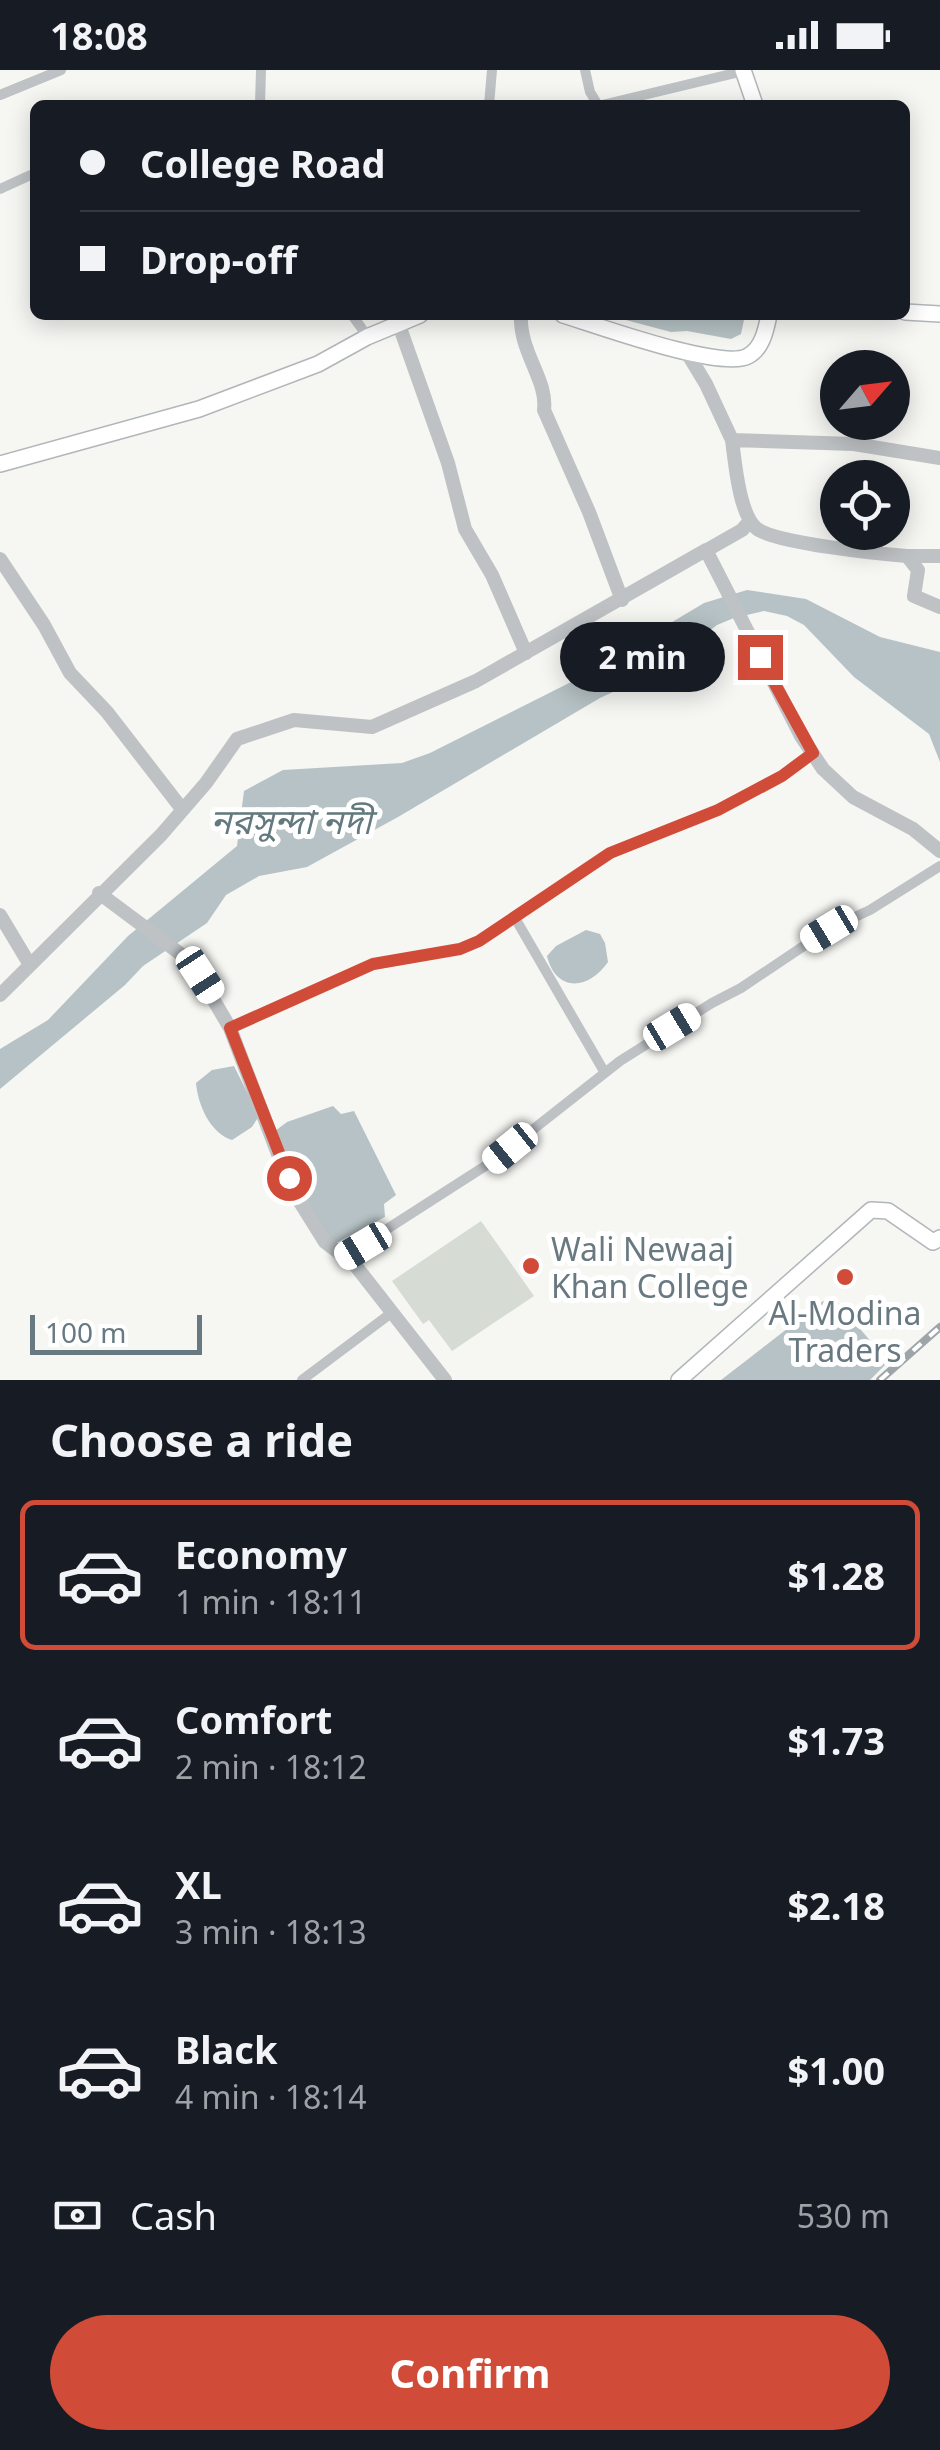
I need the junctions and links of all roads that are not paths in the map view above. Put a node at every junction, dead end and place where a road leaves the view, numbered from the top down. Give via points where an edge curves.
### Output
1 (61, 70) edge
2 (261, 70) edge
3 (492, 70) edge
4 (584, 70) edge
5 (744, 70) edge
6 (0, 95) edge
7 (260, 100) edge
8 (489, 100) edge
9 (596, 100) edge
10 (621, 100) edge
11 (753, 100) edge
12 (30, 176) edge
13 (0, 189) edge
14 (910, 312) edge
15 (940, 314) edge
16 (356, 320) edge
17 (410, 320) edge
18 (522, 320) edge
19 (584, 320) edge
20 (768, 320) edge
21 (399, 325) junction
22 (368, 336) junction
23 (686, 352) junction
24 (732, 440) junction
25 (940, 458) edge
26 (0, 464) edge
27 (750, 521) junction
28 (707, 550) junction
29 (908, 556) junction
30 (940, 556) edge
31 (0, 559) edge
32 (622, 600) junction
33 (935, 604) edge
34 (526, 653) junction
35 (813, 753) junction
36 (182, 810) junction
37 (940, 851) edge
38 (940, 866) edge
39 (99, 893) junction
40 (0, 915) edge
41 (514, 918) junction
42 (30, 965) junction
43 (0, 995) edge
44 (230, 1028) junction
45 (604, 1073) junction
46 (940, 1238) edge
47 (346, 1256) junction
48 (390, 1314) junction
49 (302, 1380) edge
50 (445, 1380) edge
51 (679, 1380) edge

1 - 6 street
2 - 7 street
3 - 8 street
4 - 9 street
5 - 10 street
5 - 11 main road
12 - 13 street
14 - 15 main road
16 - 22 street
17 - 21 main road
18 - 32 street via 522,342 546,399 544,410
19 - 23 main road
20 - 23 main road via 750,356
21 - 22 main road
21 - 34 street via 465,529
22 - 26 main road via 318,364 200,409
23 - 24 street
24 - 25 street via 854,444
24 - 27 street
27 - 28 street
27 - 29 street via 773,537
28 - 32 street
28 - 35 street
29 - 30 street
29 - 33 street via 918,570 914,596
31 - 36 street via 70,672
32 - 34 street
34 - 36 street via 372,726 294,720 237,739
35 - 37 street via 852,797
35 - 41 street via 718,810 610,853
36 - 39 street
38 - 45 street
39 - 42 street
39 - 44 street via 186,958
40 - 42 street
41 - 44 street via 460,949 373,964
41 - 45 street
42 - 43 street
44 - 47 street via 300,1202 325,1242
45 - 47 street via 493,1161
46 - 51 main road via 932,1242 888,1211 872,1210
47 - 48 street
48 - 49 street
48 - 50 street

